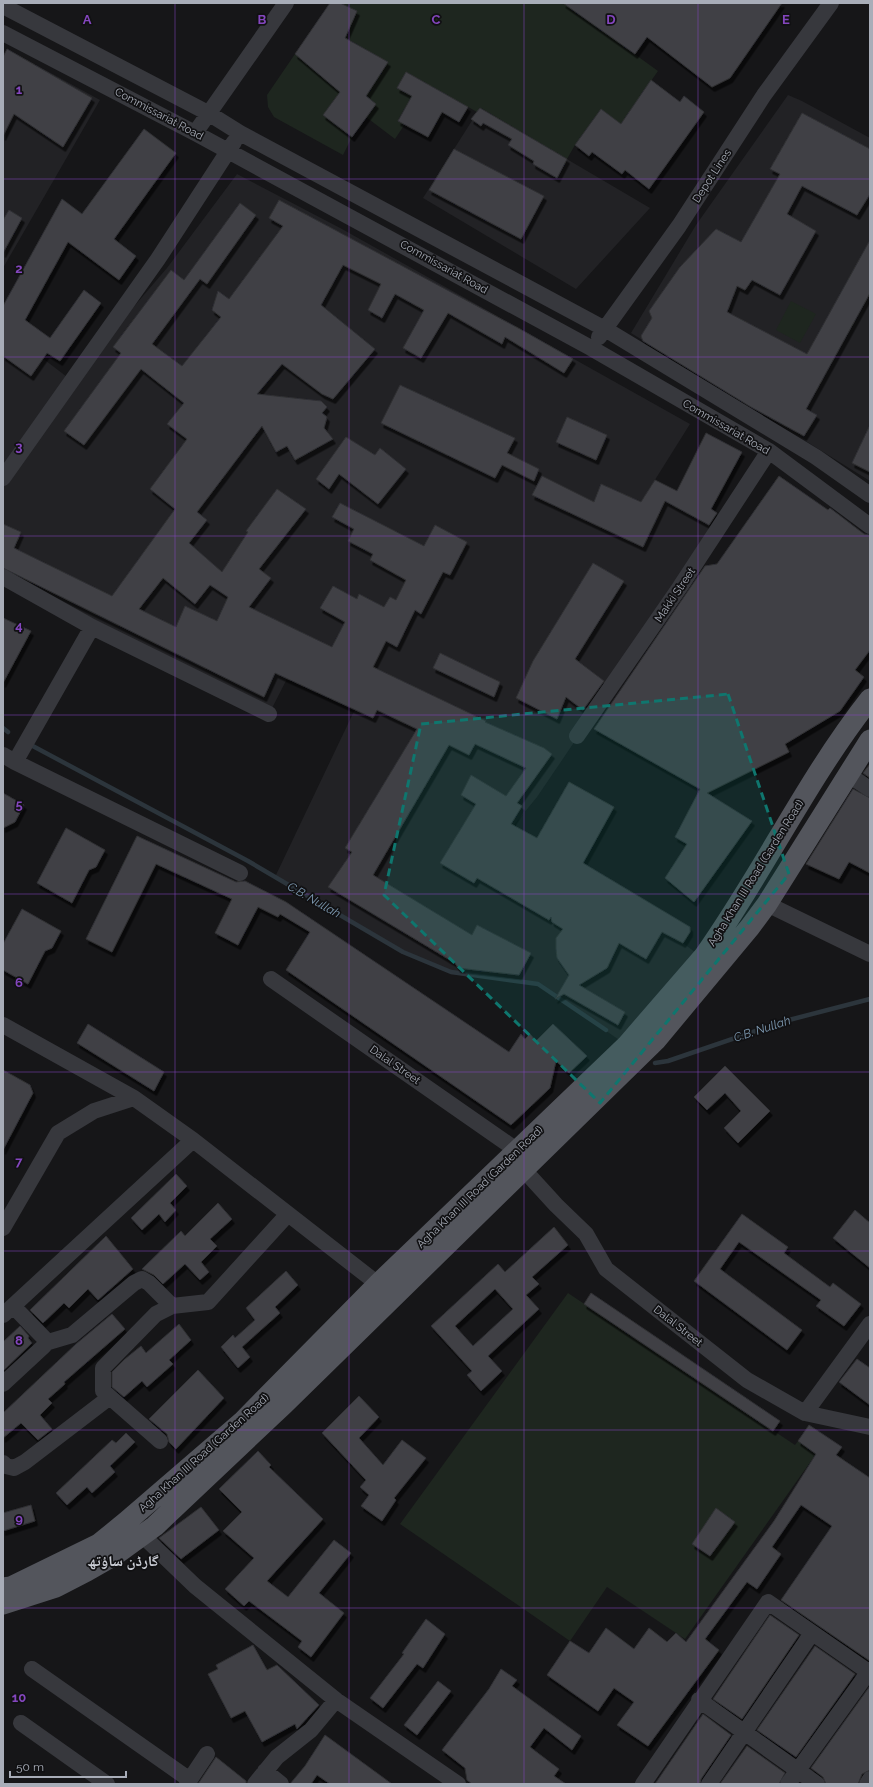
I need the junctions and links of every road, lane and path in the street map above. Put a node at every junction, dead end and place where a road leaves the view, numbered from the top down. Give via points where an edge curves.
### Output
1 (286, 3) edge
2 (831, 3) edge
3 (3, 6) edge
4 (3, 33) edge
5 (208, 113) junction
6 (195, 133) junction
7 (240, 133) junction
8 (228, 151) junction
9 (605, 329) junction
10 (591, 348) junction
11 (769, 451) junction
12 (3, 478) edge
13 (870, 495) edge
14 (870, 526) edge
15 (3, 577) edge
16 (92, 626) junction
17 (870, 699) edge
18 (269, 714) dead end
19 (577, 736) dead end
20 (870, 740) edge
21 (9, 758) edge
22 (847, 774) junction
23 (870, 789) edge
24 (240, 873) dead end
25 (767, 904) junction
26 (870, 954) edge
27 (272, 979) dead end
28 (3, 1025) edge
29 (134, 1098) junction
30 (193, 1140) junction
31 (521, 1161) junction
32 (288, 1214) junction
33 (3, 1228) edge
34 (378, 1284) junction
35 (172, 1306) junction
36 (8, 1311) edge
37 (870, 1324) edge
38 (45, 1343) junction
39 (3, 1384) edge
40 (110, 1397) junction
41 (806, 1413) junction
42 (870, 1427) edge
43 (160, 1441) dead end
44 (3, 1463) edge
45 (143, 1536) junction
46 (3, 1588) edge
47 (3, 1604) edge
48 (812, 1633) junction
49 (32, 1669) dead end
50 (869, 1672) edge
51 (336, 1700) junction
52 (699, 1700) junction
53 (21, 1723) dead end
54 (745, 1733) junction
55 (208, 1754) dead end
56 (798, 1770) junction
57 (265, 1771) junction
58 (870, 1779) edge
59 (188, 1782) edge
60 (107, 1784) edge
61 (256, 1784) edge
62 (280, 1784) edge
63 (458, 1784) edge
64 (643, 1784) edge
65 (709, 1784) edge
66 (788, 1784) edge
67 (817, 1784) edge
68 (867, 1784) edge

1 - 5 street
2 - 9 street, Depot Lines via 764,95 679,226
3 - 5 street, Commissariat Road
4 - 6 street, Commissariat Road
5 - 6 street
5 - 7 street, Commissariat Road
6 - 8 street, Commissariat Road
7 - 8 street
7 - 9 street, Commissariat Road
8 - 10 street, Commissariat Road
8 - 12 street via 158,259
9 - 10 street, Depot Lines
9 - 13 street, Commissariat Road via 816,457
10 - 11 street, Commissariat Road
11 - 14 street, Commissariat Road
11 - 19 street, Makki Street via 680,587
15 - 16 street
16 - 18 street
16 - 21 street
17 - 31 main road, Agha Khan III Road (Garden Road) via 827,759 746,894 704,956
20 - 22 main road, Agha Khan III Road (Garden Road)
21 - 24 street
22 - 23 street
22 - 25 main road, Agha Khan III Road (Garden Road)
25 - 26 street
25 - 31 main road, Agha Khan III Road (Garden Road) via 656,1040
27 - 31 street, Dalal Street
28 - 29 street
29 - 30 street
29 - 33 street via 94,1111 58,1133
30 - 32 street
30 - 36 street
31 - 34 main road, Agha Khan III Road (Garden Road)
31 - 41 street, Dalal Street via 556,1205 586,1234 606,1269 747,1380
31 - 45 main road, Agha Khan III Road (Garden Road) via 413,1276 284,1404
32 - 34 street
32 - 35 street via 208,1302
34 - 46 main road, Agha Khan III Road (Garden Road) via 242,1422 99,1544
35 - 38 street via 142,1279 72,1335
35 - 40 street via 156,1314 103,1368 103,1390
36 - 38 street via 44,1338
37 - 41 street
38 - 39 street
40 - 43 street
40 - 44 street via 25,1462 14,1468
41 - 42 street, Dalal Street
45 - 47 main road, Agha Khan III Road (Garden Road) via 115,1555 56,1587
45 - 51 street via 195,1586
48 - 50 street
48 - 52 street via 768,1602
48 - 54 street
49 - 59 street
50 - 56 street
51 - 57 street via 311,1730 277,1757
51 - 63 street
52 - 54 street
52 - 64 street
53 - 60 street
54 - 56 street
54 - 65 street
55 - 59 street
56 - 66 street
56 - 67 street
57 - 61 street
57 - 62 street
58 - 68 street

